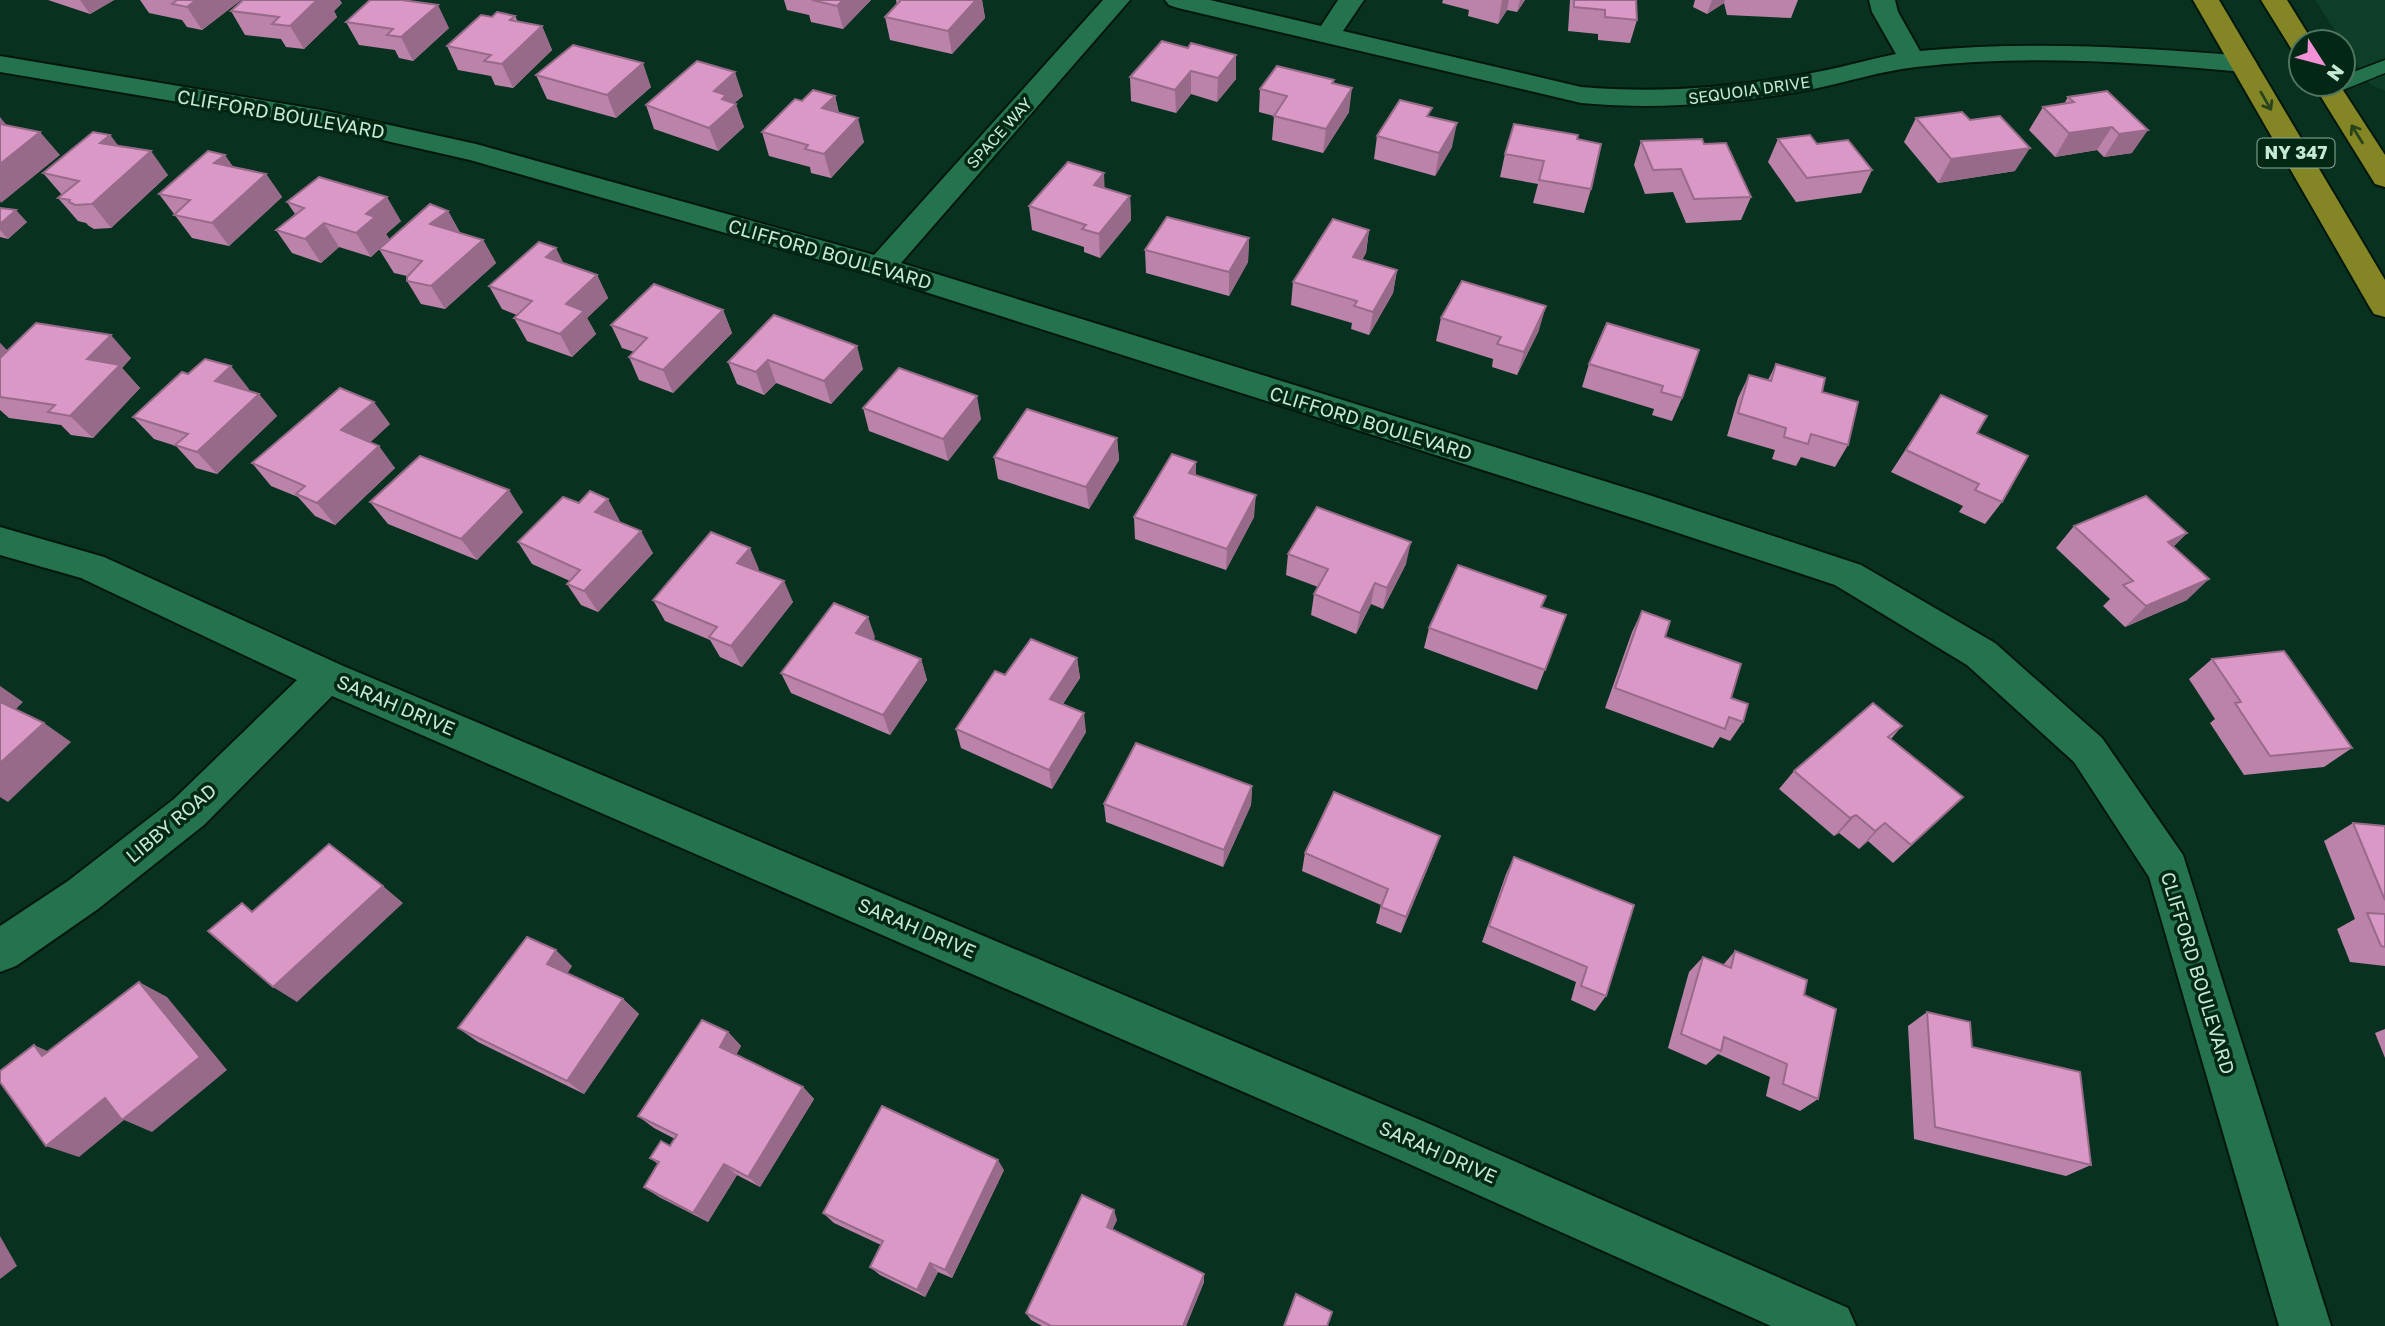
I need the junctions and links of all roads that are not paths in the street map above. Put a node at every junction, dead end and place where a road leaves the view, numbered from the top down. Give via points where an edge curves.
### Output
1 (1117, 0) edge
2 (1178, 0) edge
3 (1351, 0) edge
4 (1882, 0) edge
5 (2206, 0) edge
6 (2273, 0) edge
7 (2291, 28) edge
8 (1329, 33) junction
9 (1912, 60) junction
10 (0, 64) edge
11 (2244, 64) junction
12 (2385, 66) edge
13 (2357, 77) edge
14 (2342, 98) edge
15 (2385, 178) edge
16 (880, 267) junction
17 (2385, 306) edge
18 (0, 541) edge
19 (327, 676) junction
20 (0, 951) edge
21 (1830, 1326) edge
22 (2305, 1326) edge

1 - 16 street, SPACE WAY
2 - 8 street, SEQUOIA DRIVE
3 - 8 street
4 - 9 street
5 - 11 highway, NY 347
6 - 7 highway
8 - 9 street, SEQUOIA DRIVE via 1581,95 1641,101 1720,97
9 - 11 street, SEQUOIA DRIVE via 1991,52
10 - 16 street, CLIFFORD BOULEVARD via 321,118 476,153
11 -> 17 highway, NY 347
12 - 13 lane
15 -> 14 highway, NY 347
16 - 22 street, CLIFFORD BOULEVARD via 1848,575 1981,654 2088,750 2168,869
18 - 19 street, SARAH DRIVE via 91,567
19 - 20 street, LIBBY ROAD via 189,813 83,895
19 - 21 street, SARAH DRIVE via 1415,1142

